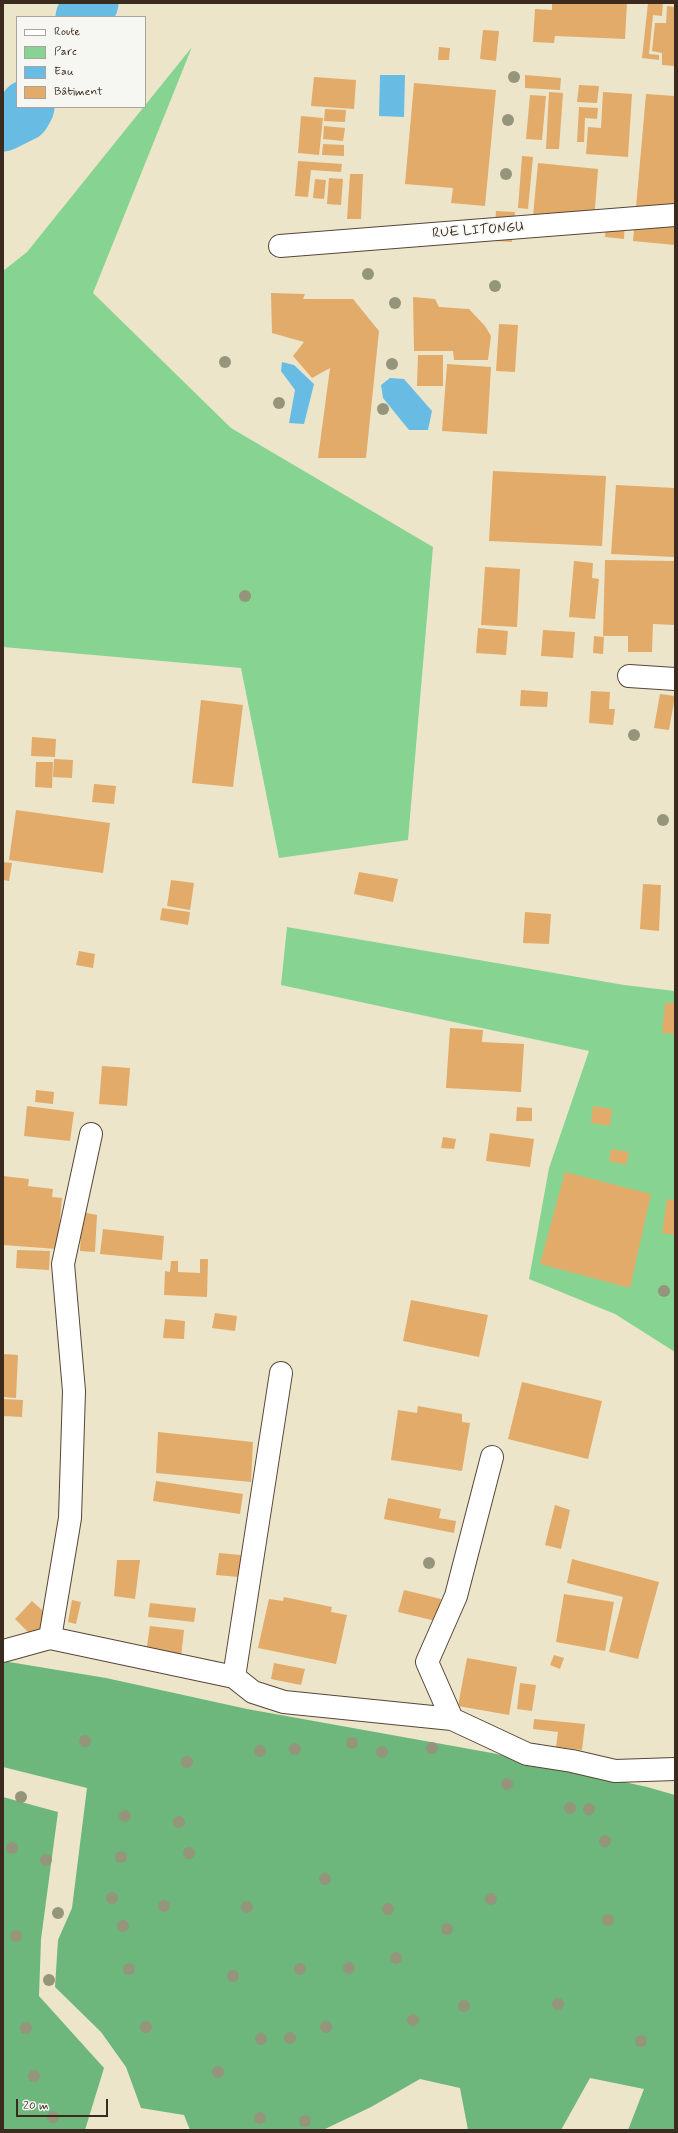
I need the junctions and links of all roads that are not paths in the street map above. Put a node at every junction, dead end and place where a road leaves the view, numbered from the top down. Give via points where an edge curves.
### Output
1 (675, 215) edge
2 (280, 246) dead end
3 (628, 676) dead end
4 (675, 679) edge
5 (91, 1134) dead end
6 (281, 1373) dead end
7 (492, 1457) dead end
8 (50, 1638) junction
9 (3, 1651) edge
10 (234, 1677) junction
11 (452, 1719) junction
12 (675, 1769) edge

1 - 2 street, RUE LITONGU
3 - 4 street
5 - 8 street via 63,1264 74,1391 70,1510
6 - 10 street
7 - 11 street via 456,1596 427,1662
8 - 9 street
8 - 10 street
10 - 11 street via 253,1692 284,1702
11 - 12 street via 527,1754 615,1771

